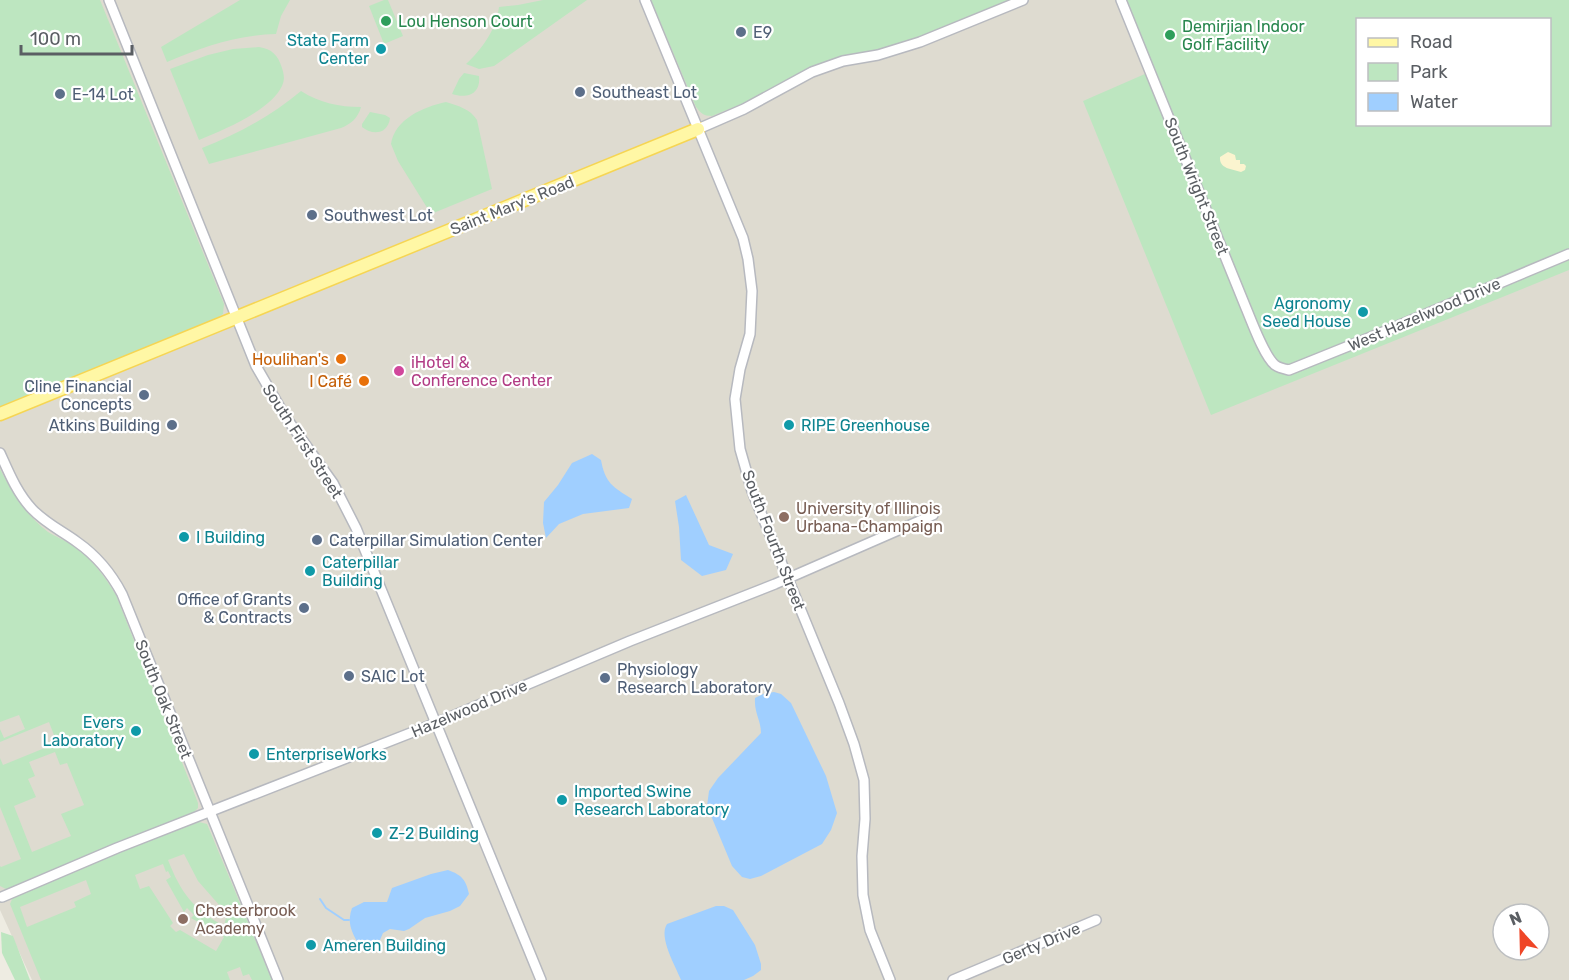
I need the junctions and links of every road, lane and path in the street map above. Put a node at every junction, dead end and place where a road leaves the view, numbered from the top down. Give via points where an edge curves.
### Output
1 (109, 0) edge
2 (645, 0) edge
3 (1023, 0) edge
4 (1120, 0) edge
5 (698, 129) junction
6 (1569, 254) edge
7 (236, 317) junction
8 (1279, 368) joint
9 (0, 414) edge
10 (0, 453) edge
11 (933, 515) dead end
12 (788, 578) junction
13 (436, 723) junction
14 (209, 813) junction
15 (2, 897) dead end
16 (1096, 920) dead end
17 (278, 980) edge
18 (541, 980) edge
19 (890, 980) edge
20 (952, 980) edge

1 - 7 street, South First Street
2 - 5 street, South Fourth Street
3 - 5 street, Saint Mary's Road via 920,42 813,72
4 - 8 street, South Wright Street via 1249,315 1269,359
5 - 7 main road, Saint Mary's Road
5 - 12 street, South Fourth Street via 748,259 752,291 750,334 735,399 740,449 752,491
6 - 8 street, West Hazelwood Drive via 1381,333 1289,369
7 - 9 main road, Saint Mary's Road
7 - 13 street, South First Street via 262,378 321,465 356,528
10 - 14 street, South Oak Street via 15,486 33,510 97,558 116,582
11 - 12 street, Hazelwood Drive
12 - 13 street, Hazelwood Drive
12 - 19 street, South Fourth Street via 839,703 864,780 863,895 870,930
13 - 14 street, Hazelwood Drive
13 - 18 street, South First Street
14 - 15 street, Hazelwood Drive
14 - 17 street, South Oak Street
16 - 20 street, Gerty Drive

